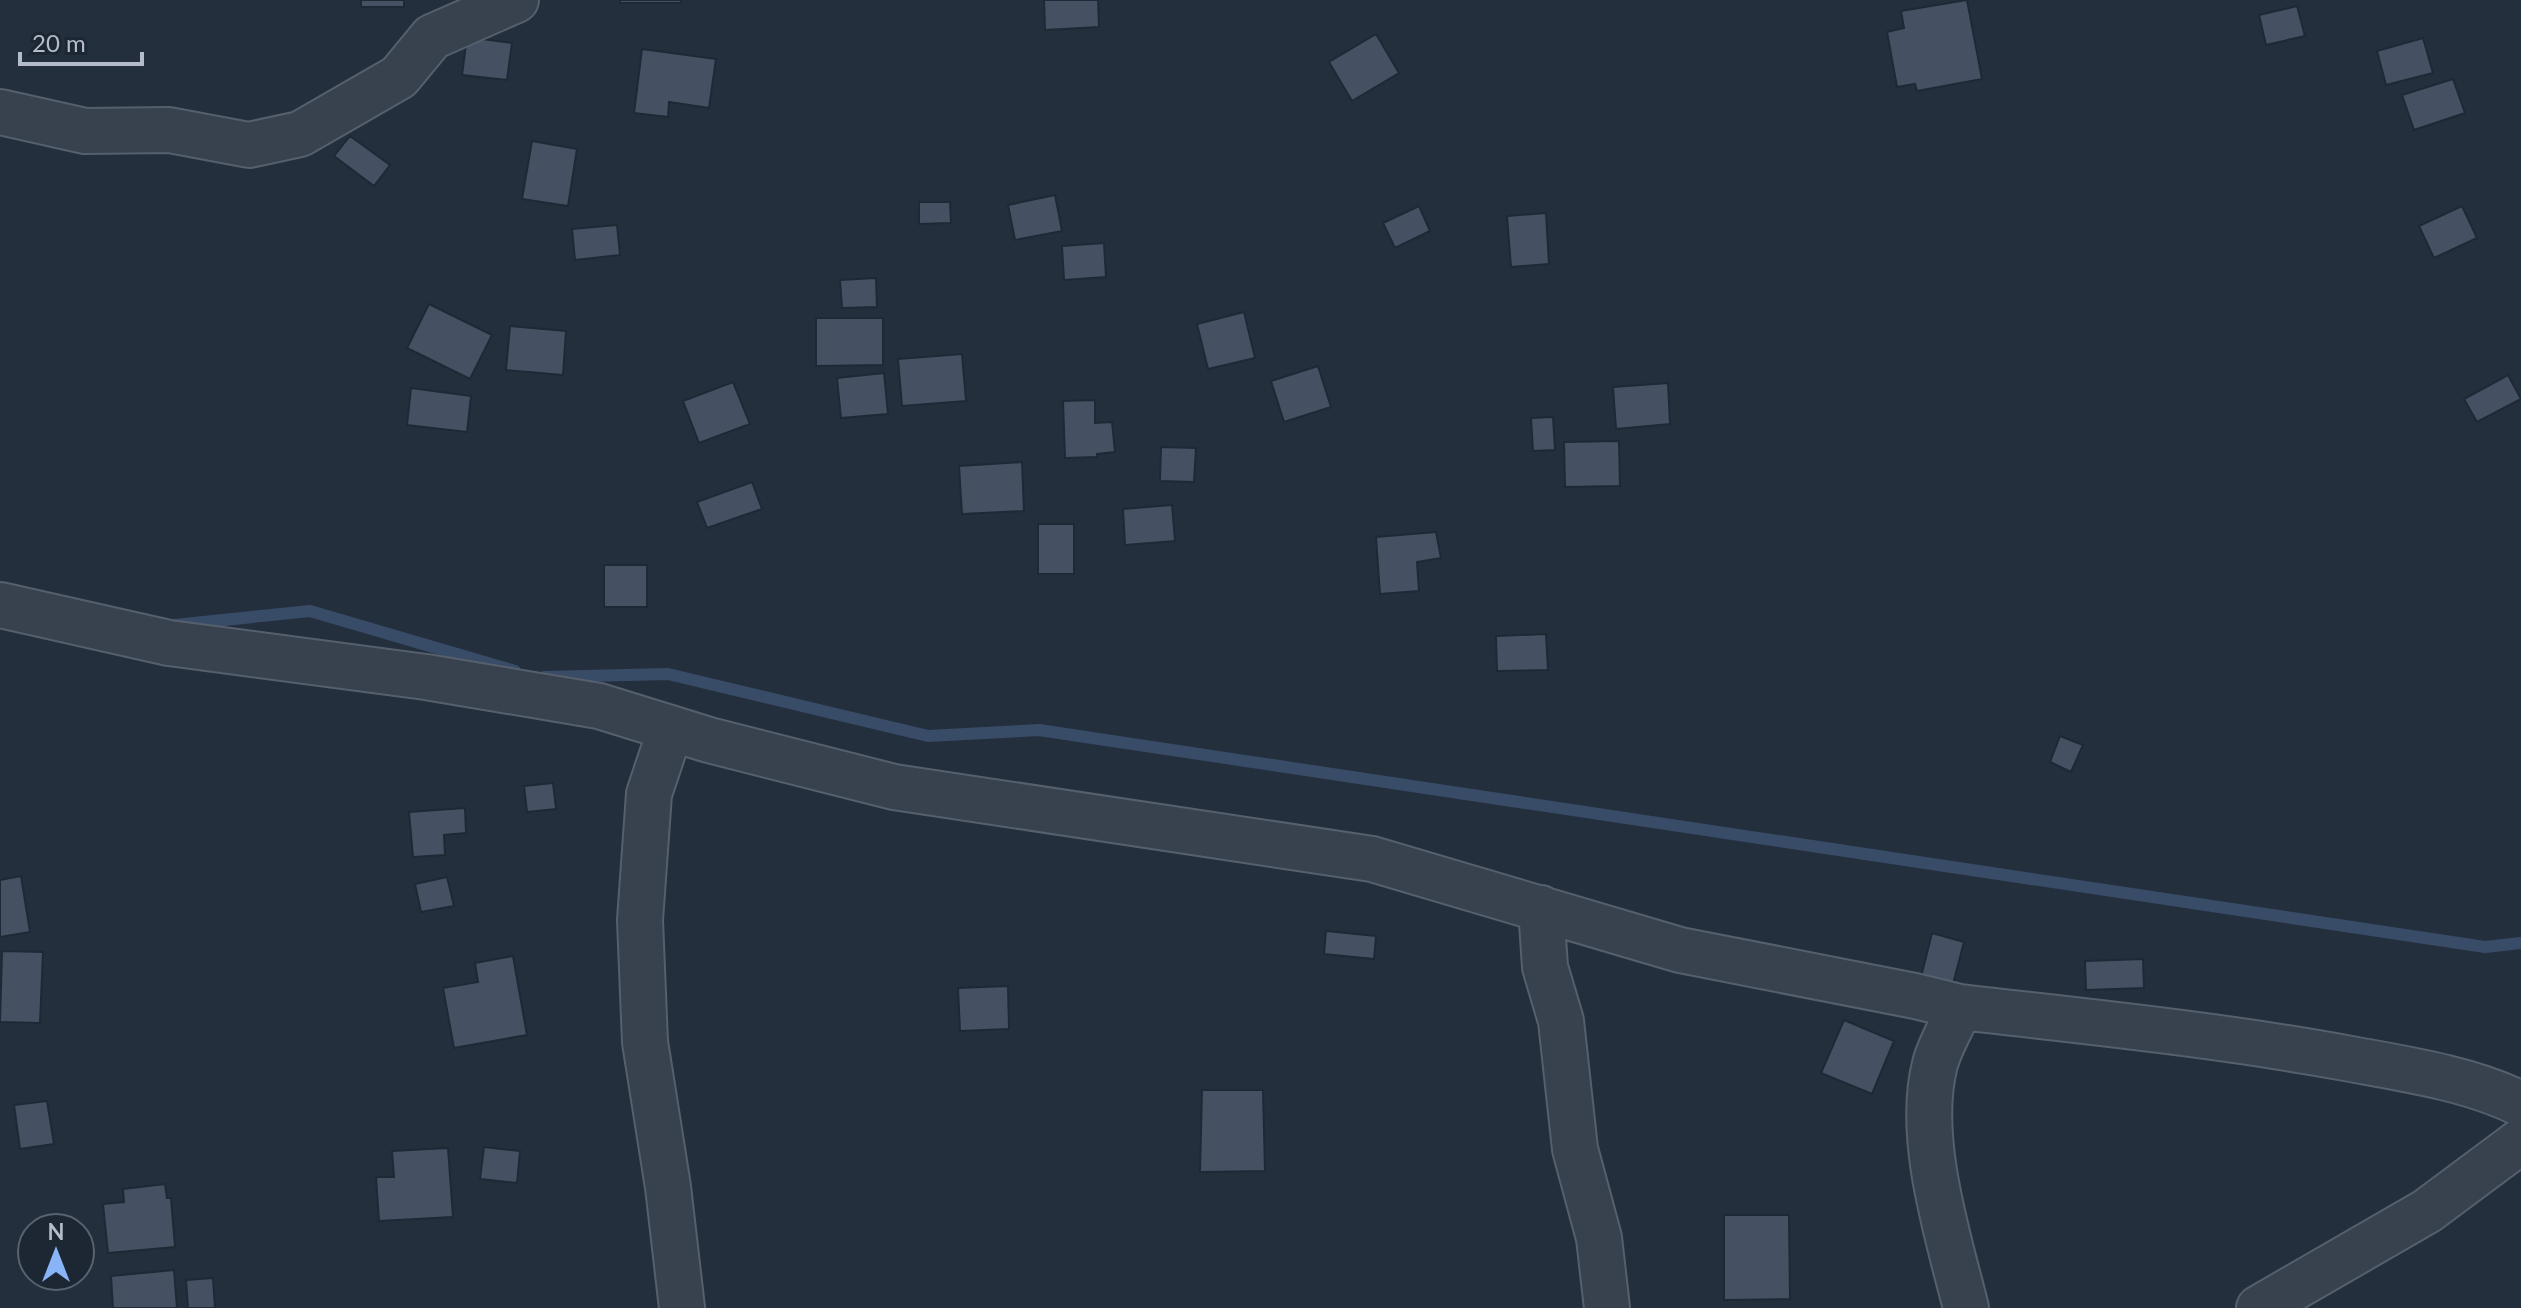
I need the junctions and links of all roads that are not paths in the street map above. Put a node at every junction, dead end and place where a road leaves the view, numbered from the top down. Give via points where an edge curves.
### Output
1 (516, 0) edge
2 (0, 112) edge
3 (0, 605) edge
4 (671, 728) junction
5 (1541, 908) junction
6 (1960, 1007) junction
7 (2521, 1104) edge
8 (2521, 1141) edge
9 (682, 1308) edge
10 (1607, 1308) edge
11 (1966, 1308) edge
12 (2259, 1308) edge

1 - 2 street via 432,37 399,77 300,134 249,145 169,130 85,131
3 - 4 street via 169,643 599,706
4 - 5 street via 894,787 1372,859
4 - 9 street via 649,794 640,920 645,1042
5 - 6 street via 1680,950
5 - 10 street via 1545,967 1561,1021 1575,1149 1599,1238
6 - 7 street via 2260,1042 2402,1069 2502,1094
6 - 11 street via 1935,1063 1928,1113 1940,1204
8 - 12 street via 2427,1211

